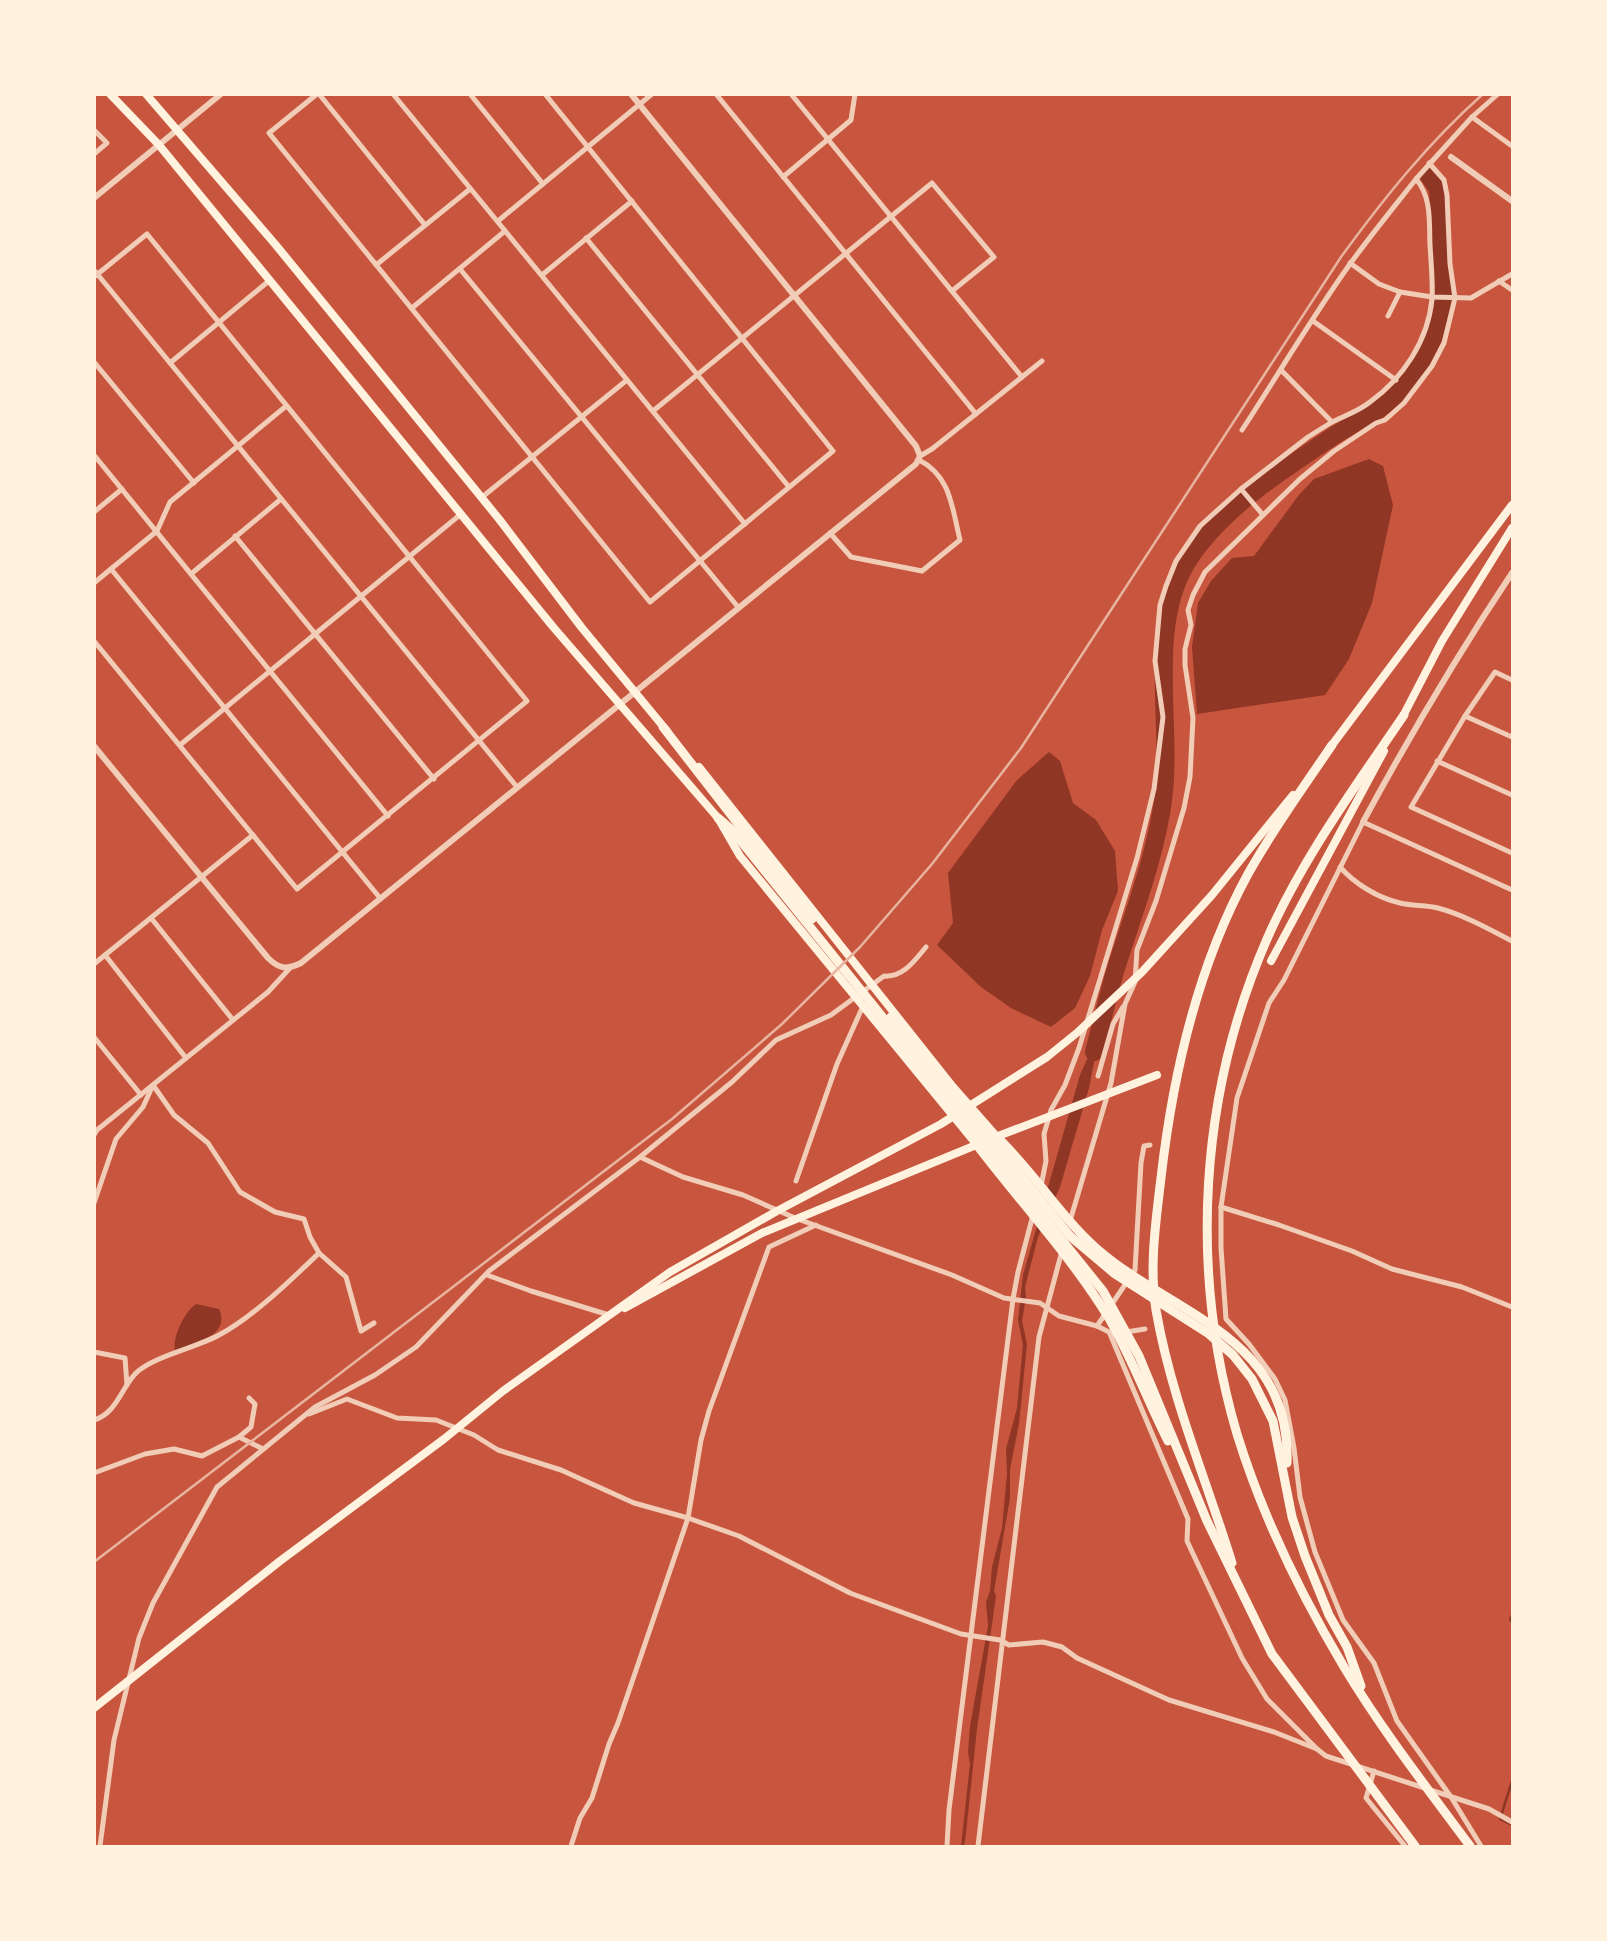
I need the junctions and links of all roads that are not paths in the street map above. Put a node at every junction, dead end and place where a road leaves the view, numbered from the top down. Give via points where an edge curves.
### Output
1 (110, 94) edge
2 (146, 94) edge
3 (221, 94) edge
4 (318, 94) edge
5 (393, 94) edge
6 (470, 94) edge
7 (545, 94) edge
8 (631, 94) edge
9 (652, 94) edge
10 (716, 94) edge
11 (792, 94) edge
12 (855, 94) edge
13 (1498, 94) edge
14 (639, 105) junction
15 (1472, 117) junction
16 (94, 130) edge
17 (178, 130) junction
18 (828, 140) junction
19 (159, 145) junction
20 (588, 146) junction
21 (1513, 146) edge
22 (94, 154) edge
23 (1451, 157) dead end
24 (1429, 163) junction
25 (783, 177) junction
26 (1416, 179) junction
27 (543, 184) junction
28 (470, 189) junction
29 (94, 198) edge
30 (632, 201) junction
31 (1513, 201) edge
32 (890, 216) junction
33 (498, 221) junction
34 (425, 225) junction
35 (505, 231) junction
36 (586, 238) junction
37 (845, 253) junction
38 (1350, 263) junction
39 (376, 265) junction
40 (460, 269) junction
41 (96, 274) edge
42 (1513, 274) edge
43 (542, 275) junction
44 (270, 280) junction
45 (1499, 281) junction
46 (1513, 290) edge
47 (952, 291) junction
48 (1400, 292) junction
49 (794, 295) junction
50 (1435, 297) junction
51 (1452, 298) junction
52 (412, 308) junction
53 (1388, 316) dead end
54 (1313, 321) junction
55 (219, 323) junction
56 (743, 336) junction
57 (1042, 361) dead end
58 (94, 362) edge
59 (170, 363) junction
60 (1281, 370) junction
61 (697, 373) junction
62 (1022, 377) junction
63 (627, 380) junction
64 (1396, 380) junction
65 (285, 407) junction
66 (653, 411) junction
67 (976, 414) junction
68 (581, 417) junction
69 (1332, 422) junction
70 (1242, 430) dead end
71 (238, 446) junction
72 (94, 455) edge
73 (533, 457) junction
74 (919, 458) junction
75 (194, 483) junction
76 (789, 487) junction
77 (122, 489) junction
78 (1241, 489) junction
79 (481, 498) junction
80 (281, 499) junction
81 (1513, 505) edge
82 (94, 512) edge
83 (461, 514) junction
84 (1263, 515) junction
85 (745, 524) junction
86 (1513, 528) edge
87 (157, 531) junction
88 (830, 533) junction
89 (235, 536) junction
90 (409, 556) junction
91 (700, 561) junction
92 (111, 569) junction
93 (1513, 573) edge
94 (191, 574) junction
95 (94, 583) edge
96 (361, 596) junction
97 (738, 607) junction
98 (315, 634) junction
99 (94, 640) edge
100 (271, 670) junction
101 (1513, 680) edge
102 (634, 691) junction
103 (620, 702) junction
104 (225, 708) junction
105 (1404, 715) junction
106 (1465, 716) junction
107 (663, 727) joint
108 (1513, 737) edge
109 (479, 742) junction
110 (180, 745) junction
111 (1332, 745) junction
112 (94, 746) edge
113 (1437, 761) junction
114 (434, 779) junction
115 (517, 787) junction
116 (1513, 795) edge
117 (388, 816) junction
118 (718, 818) joint
119 (1363, 822) junction
120 (253, 835) junction
121 (343, 853) junction
122 (1513, 853) edge
123 (1340, 867) junction
124 (202, 877) junction
125 (1513, 891) edge
126 (380, 898) junction
127 (151, 918) junction
128 (825, 941) junction
129 (1513, 942) edge
130 (926, 947) dead end
131 (106, 955) junction
132 (1271, 961) dead end
133 (94, 964) edge
134 (290, 968) junction
135 (865, 990) junction
136 (1125, 1004) junction
137 (233, 1020) junction
138 (94, 1037) edge
139 (186, 1058) junction
140 (1157, 1074) dead end
141 (1098, 1076) dead end
142 (153, 1085) junction
143 (141, 1095) junction
144 (970, 1106) junction
145 (954, 1116) junction
146 (95, 1131) edge
147 (997, 1137) junction
148 (976, 1145) junction
149 (1150, 1145) dead end
150 (1220, 1152) dead end
151 (1228, 1153) junction
152 (640, 1157) junction
153 (796, 1181) dead end
154 (94, 1203) edge
155 (1221, 1207) junction
156 (777, 1211) junction
157 (795, 1218) junction
158 (816, 1225) junction
159 (319, 1253) junction
160 (487, 1275) junction
161 (1015, 1299) junction
162 (1513, 1307) edge
163 (1048, 1308) junction
164 (610, 1315) junction
165 (374, 1322) dead end
166 (1097, 1326) junction
167 (1145, 1329) dead end
168 (1110, 1334) junction
169 (94, 1352) edge
170 (127, 1385) junction
171 (249, 1398) dead end
172 (306, 1415) junction
173 (94, 1420) edge
174 (457, 1428) junction
175 (239, 1437) junction
176 (263, 1449) junction
177 (94, 1472) edge
178 (1286, 1487) junction
179 (1193, 1489) junction
180 (688, 1518) junction
181 (1242, 1595) junction
182 (974, 1636) junction
183 (1001, 1640) junction
184 (127, 1682) junction
185 (1364, 1698) junction
186 (94, 1707) edge
187 (1317, 1749) junction
188 (1374, 1772) junction
189 (1451, 1797) junction
190 (1513, 1822) edge
191 (98, 1836) edge
192 (100, 1846) edge
193 (571, 1846) edge
194 (947, 1846) edge
195 (978, 1846) edge
196 (1405, 1846) edge
197 (1415, 1846) edge
198 (1470, 1846) edge
199 (1481, 1846) edge

1 - 19 main road
2 - 17 main road
3 - 17 street
4 - 34 street
4 - 39 street via 269,133
5 - 28 street
6 - 27 street
7 - 20 street
8 - 14 street
9 - 14 street
10 - 25 street
11 - 18 street
12 - 18 street via 851,120
13 - 15 street
14 - 20 street
14 - 49 street
15 - 21 street
15 - 24 street
16 - 22 street via 107,143
17 - 19 street
17 - 79 main road
18 - 25 street
18 - 32 street
19 - 29 street
19 - 44 main road
20 - 27 street
20 - 30 street
23 - 31 street
24 - 26 street
24 - 51 street via 1444,180 1447,195
25 - 37 street
26 - 38 street
26 - 50 street via 1425,190 1429,207
27 - 33 street
28 - 33 street
28 - 34 street
30 - 36 street
30 - 56 street
32 - 37 street
32 - 47 street
32 - 47 street via 932,183 994,257
33 - 35 street
34 - 39 street
35 - 40 street
35 - 43 street
36 - 43 street
36 - 61 street
37 - 49 street
37 - 67 street
38 - 48 street via 1378,284
38 - 54 street
39 - 52 street
40 - 52 street
40 - 68 street
41 - 55 street via 147,234
41 - 59 street
42 - 45 street
43 - 63 street
44 - 55 street
44 - 83 main road
45 - 46 street
45 - 51 street via 1471,298
47 - 62 street
48 - 50 street
48 - 53 street
49 - 56 street
49 - 74 street via 916,446
50 - 51 street
50 - 64 street via 1418,347
51 - 84 street via 1444,343 1433,366 1404,403 1334,451
52 - 73 street
54 - 60 street
54 - 64 street
55 - 59 street
55 - 65 street
56 - 61 street
56 - 76 street via 833,451
57 - 62 street
58 - 75 street
59 - 71 street
60 - 69 street
60 - 70 street
61 - 66 street
61 - 76 street
62 - 67 street
63 - 66 street
63 - 68 street
64 - 69 street via 1368,404
65 - 71 street
65 - 90 street
66 - 85 street
67 - 74 street
68 - 73 street
68 - 91 street
69 - 78 street
71 - 75 street
71 - 80 street
72 - 77 street
73 - 79 street
73 - 91 street via 650,602
74 - 88 street
74 - 88 street via 944,481 960,540 922,571 851,557
75 - 87 street via 170,502
76 - 85 street
77 - 82 street
77 - 87 street
78 - 84 street
78 - 161 street via 1185,546 1160,605 1155,661 1163,718 1154,789 1079,1048 1044,1134 1046,1161
79 - 102 main road
80 - 89 street
80 - 96 street
81 - 111 main road
83 - 90 street
83 - 103 main road
84 - 136 street via 1205,572 1188,610 1191,625 1185,665 1193,718 1190,777 1138,950 1135,982
85 - 91 street
86 - 105 main road via 1442,641
87 - 92 street
87 - 94 street
88 - 97 street
89 - 94 street
89 - 98 street
90 - 96 street
90 - 109 street via 527,701
91 - 97 street
92 - 95 street
92 - 104 street
93 - 119 street via 1417,724
94 - 100 street
96 - 98 street
96 - 109 street
97 - 102 street
98 - 100 street
98 - 114 street
99 - 110 street
100 - 104 street
100 - 117 street
101 - 106 street via 1495,672
102 - 103 street
102 - 107 main road
103 - 115 street
103 - 118 main road
104 - 110 street
104 - 121 street
105 - 132 main road
105 - 185 highway via 1302,871 1253,971 1214,1115 1207,1198 1212,1314 1238,1436 1287,1558
106 - 108 street
106 - 113 street
107 - 128 highway
109 - 114 street
109 - 115 street
110 - 120 street
111 - 144 main road via 1212,895 1142,972 1079,1032
111 - 181 highway via 1264,846 1218,936 1180,1060 1158,1200 1154,1269 1160,1329
112 - 124 street
113 - 116 street
113 - 122 street via 1411,807
114 - 117 street
115 - 126 street
117 - 121 street
118 - 128 highway
119 - 123 street
119 - 125 street
120 - 121 street via 297,889
120 - 124 street
121 - 126 street
123 - 129 street via 1351,880 1381,896 1438,908
123 - 151 street via 1269,1003 1237,1098
124 - 127 street
124 - 134 street via 268,958
126 - 134 street
127 - 131 street
127 - 137 street
128 - 144 main road
128 - 145 main road
128 - 178 highway via 1070,1236 1115,1274 1209,1334 1243,1366 1273,1420
128 - 179 highway via 1102,1291 1139,1356
130 - 135 street via 910,966
131 - 133 street
131 - 139 street
134 - 137 street
135 - 152 street via 831,1015 776,1040
135 - 153 street via 865,1001 837,1064
136 - 141 street via 1113,1024
136 - 163 street via 1111,1083
137 - 139 street
138 - 143 street
139 - 142 street
140 - 147 main road
142 - 143 street
142 - 154 street via 143,1108 116,1139
142 - 159 street via 174,1115 208,1143 240,1192 275,1212 304,1219
143 - 146 street
144 - 145 main road
144 - 147 main road
145 - 148 main road
145 - 156 main road
147 - 148 main road
147 - 178 highway via 1095,1247 1206,1320 1253,1362 1281,1414
148 - 157 main road
148 - 179 highway via 1067,1257 1110,1320
149 - 166 street via 1144,1146 1141,1163 1135,1270
150 - 151 street
151 - 155 street
152 - 156 street
152 - 160 street
155 - 162 street
155 - 189 street via 1226,1319 1276,1379 1294,1448 1300,1497 1332,1596 1374,1663 1397,1721
156 - 157 street
156 - 164 main road via 670,1272
157 - 158 street
157 - 164 main road
158 - 161 street
158 - 180 street via 769,1247 709,1411
159 - 165 street via 346,1277 361,1331
159 - 170 street via 237,1325 151,1362
160 - 164 street
160 - 172 street via 416,1347
161 - 163 street
161 - 182 street
163 - 166 street via 1059,1316
163 - 183 street via 1040,1337
164 - 174 main road
166 - 168 street
167 - 168 street
168 - 187 street via 1188,1519 1187,1541 1242,1658 1267,1699
169 - 170 street via 125,1358
170 - 173 street via 106,1415
171 - 175 street via 255,1404 255,1417
172 - 174 street via 347,1399 397,1418 436,1420
172 - 176 street
174 - 180 street via 507,1453 561,1470 634,1503
174 - 184 main road
175 - 176 street
175 - 177 street via 202,1456 174,1449
176 - 184 street via 211,1496 153,1603
178 - 185 highway via 1316,1586 1347,1647
179 - 181 highway
180 - 182 street via 739,1536 850,1593
180 - 193 street
181 - 197 highway via 1272,1654
182 - 183 street
182 - 194 street
183 - 187 street via 1009,1645 1043,1642 1062,1647 1170,1700
183 - 195 street
184 - 186 main road
184 - 191 street
185 - 198 highway
187 - 188 street
188 - 189 street
188 - 196 street via 1366,1798
189 - 190 street
189 - 199 street
191 - 192 street

